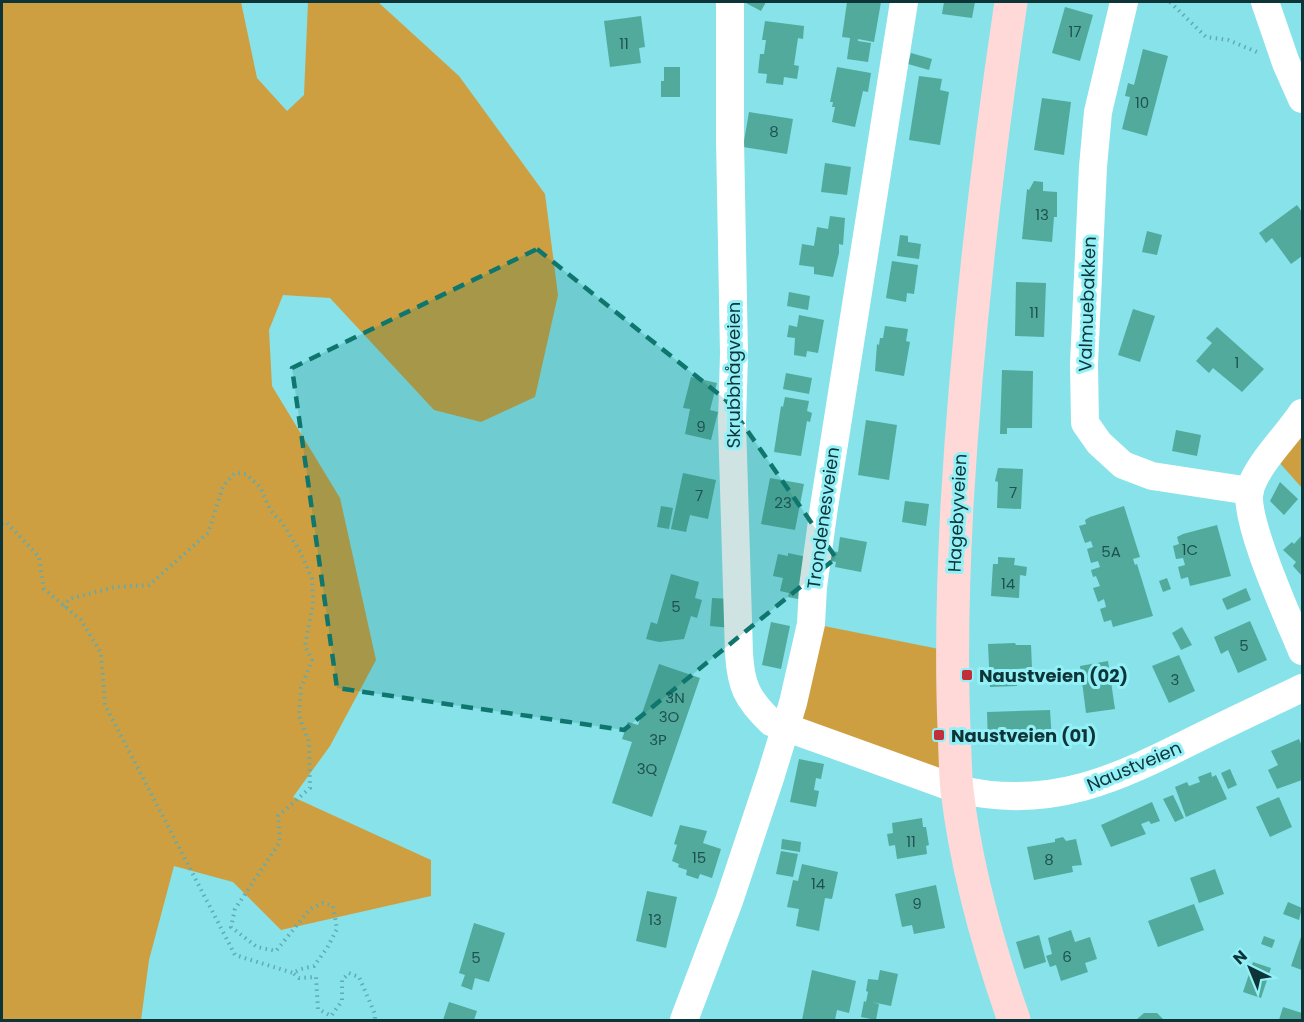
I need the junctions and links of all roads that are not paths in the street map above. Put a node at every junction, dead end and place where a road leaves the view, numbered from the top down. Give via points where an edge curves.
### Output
1 (730, 2) edge
2 (904, 2) edge
3 (1011, 2) edge
4 (1124, 2) edge
5 (1264, 2) edge
6 (1302, 99) edge
7 (1302, 413) edge
8 (1250, 491) junction
9 (1302, 651) edge
10 (1302, 688) edge
11 (786, 728) junction
12 (957, 789) junction
13 (684, 1020) edge
14 (1014, 1020) edge

1 - 11 street, Skrubbhågveien via 732,422 740,676 758,710 771,722
2 - 11 street, Trondenesveien via 824,507 810,624
3 - 12 main road, Hagebyveien via 979,230 961,435 952,669
4 - 8 street, Valmuebakken via 1098,112 1084,364 1085,423 1099,443 1123,465 1136,471
5 - 6 street
7 - 8 street via 1257,474
8 - 9 street via 1250,513
10 - 12 street, Naustveien via 1122,775 1074,791 1017,798
11 - 12 street, Naustveien
11 - 13 street, Trondenesveien via 729,901
12 - 14 main road, Hagebyveien via 976,896

